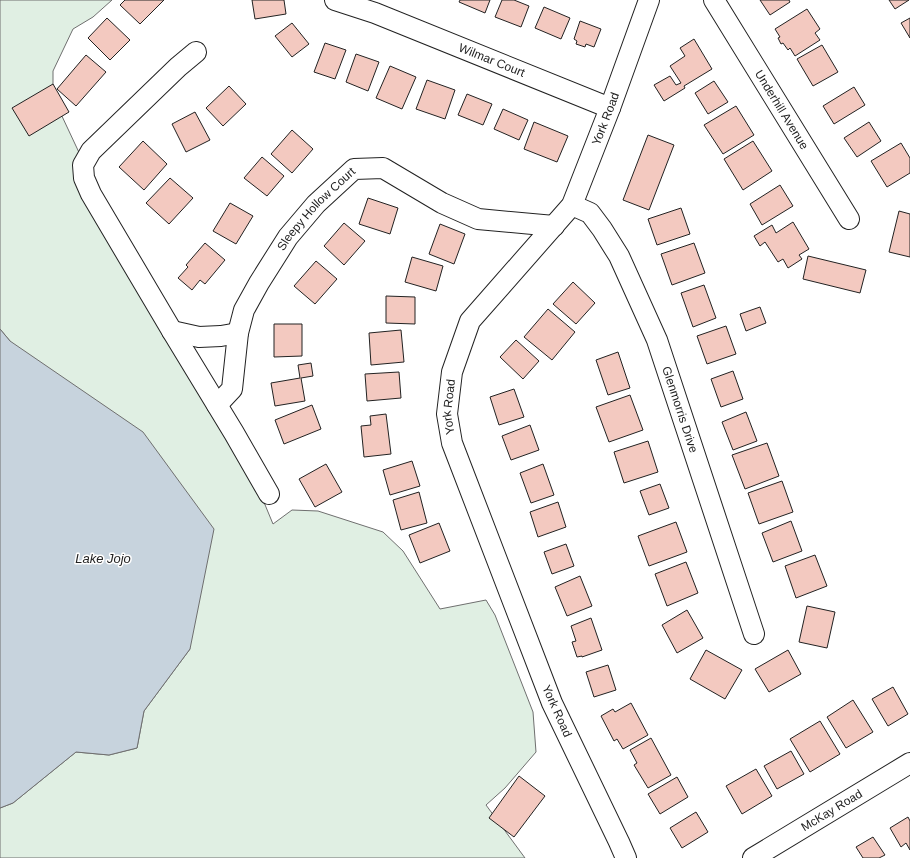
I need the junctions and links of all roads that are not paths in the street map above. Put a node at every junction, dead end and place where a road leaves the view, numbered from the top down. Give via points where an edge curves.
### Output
1 (335, 0) edge
2 (649, 0) edge
3 (714, 0) edge
4 (377, 6) edge
5 (196, 52) dead end
6 (610, 108) junction
7 (572, 205) junction
8 (849, 219) dead end
9 (554, 226) junction
10 (172, 331) junction
11 (238, 333) junction
12 (217, 405) junction
13 (269, 494) dead end
14 (754, 634) dead end
15 (910, 763) edge
16 (626, 858) edge
17 (753, 858) edge

1 - 4 street, Wilmar Court
2 - 6 street, York Road
3 - 8 street, Underhill Avenue
4 - 6 street, Wilmar Court
5 - 10 street via 91,150 83,165 84,178 91,194
6 - 7 street, York Road
7 - 9 street, York Road
7 - 14 street, Glenmorris Drive via 590,214 619,256 657,340
9 - 11 street, Sleepy Hollow Court via 478,219 442,203 383,168 354,169 316,204 288,237 244,310
9 - 16 street, York Road via 470,321 452,372 447,414 452,443 552,703
10 - 11 street via 199,337
10 - 12 street
11 - 12 street, Sleepy Hollow Court via 232,389
12 - 13 street
15 - 17 street, McKay Road

